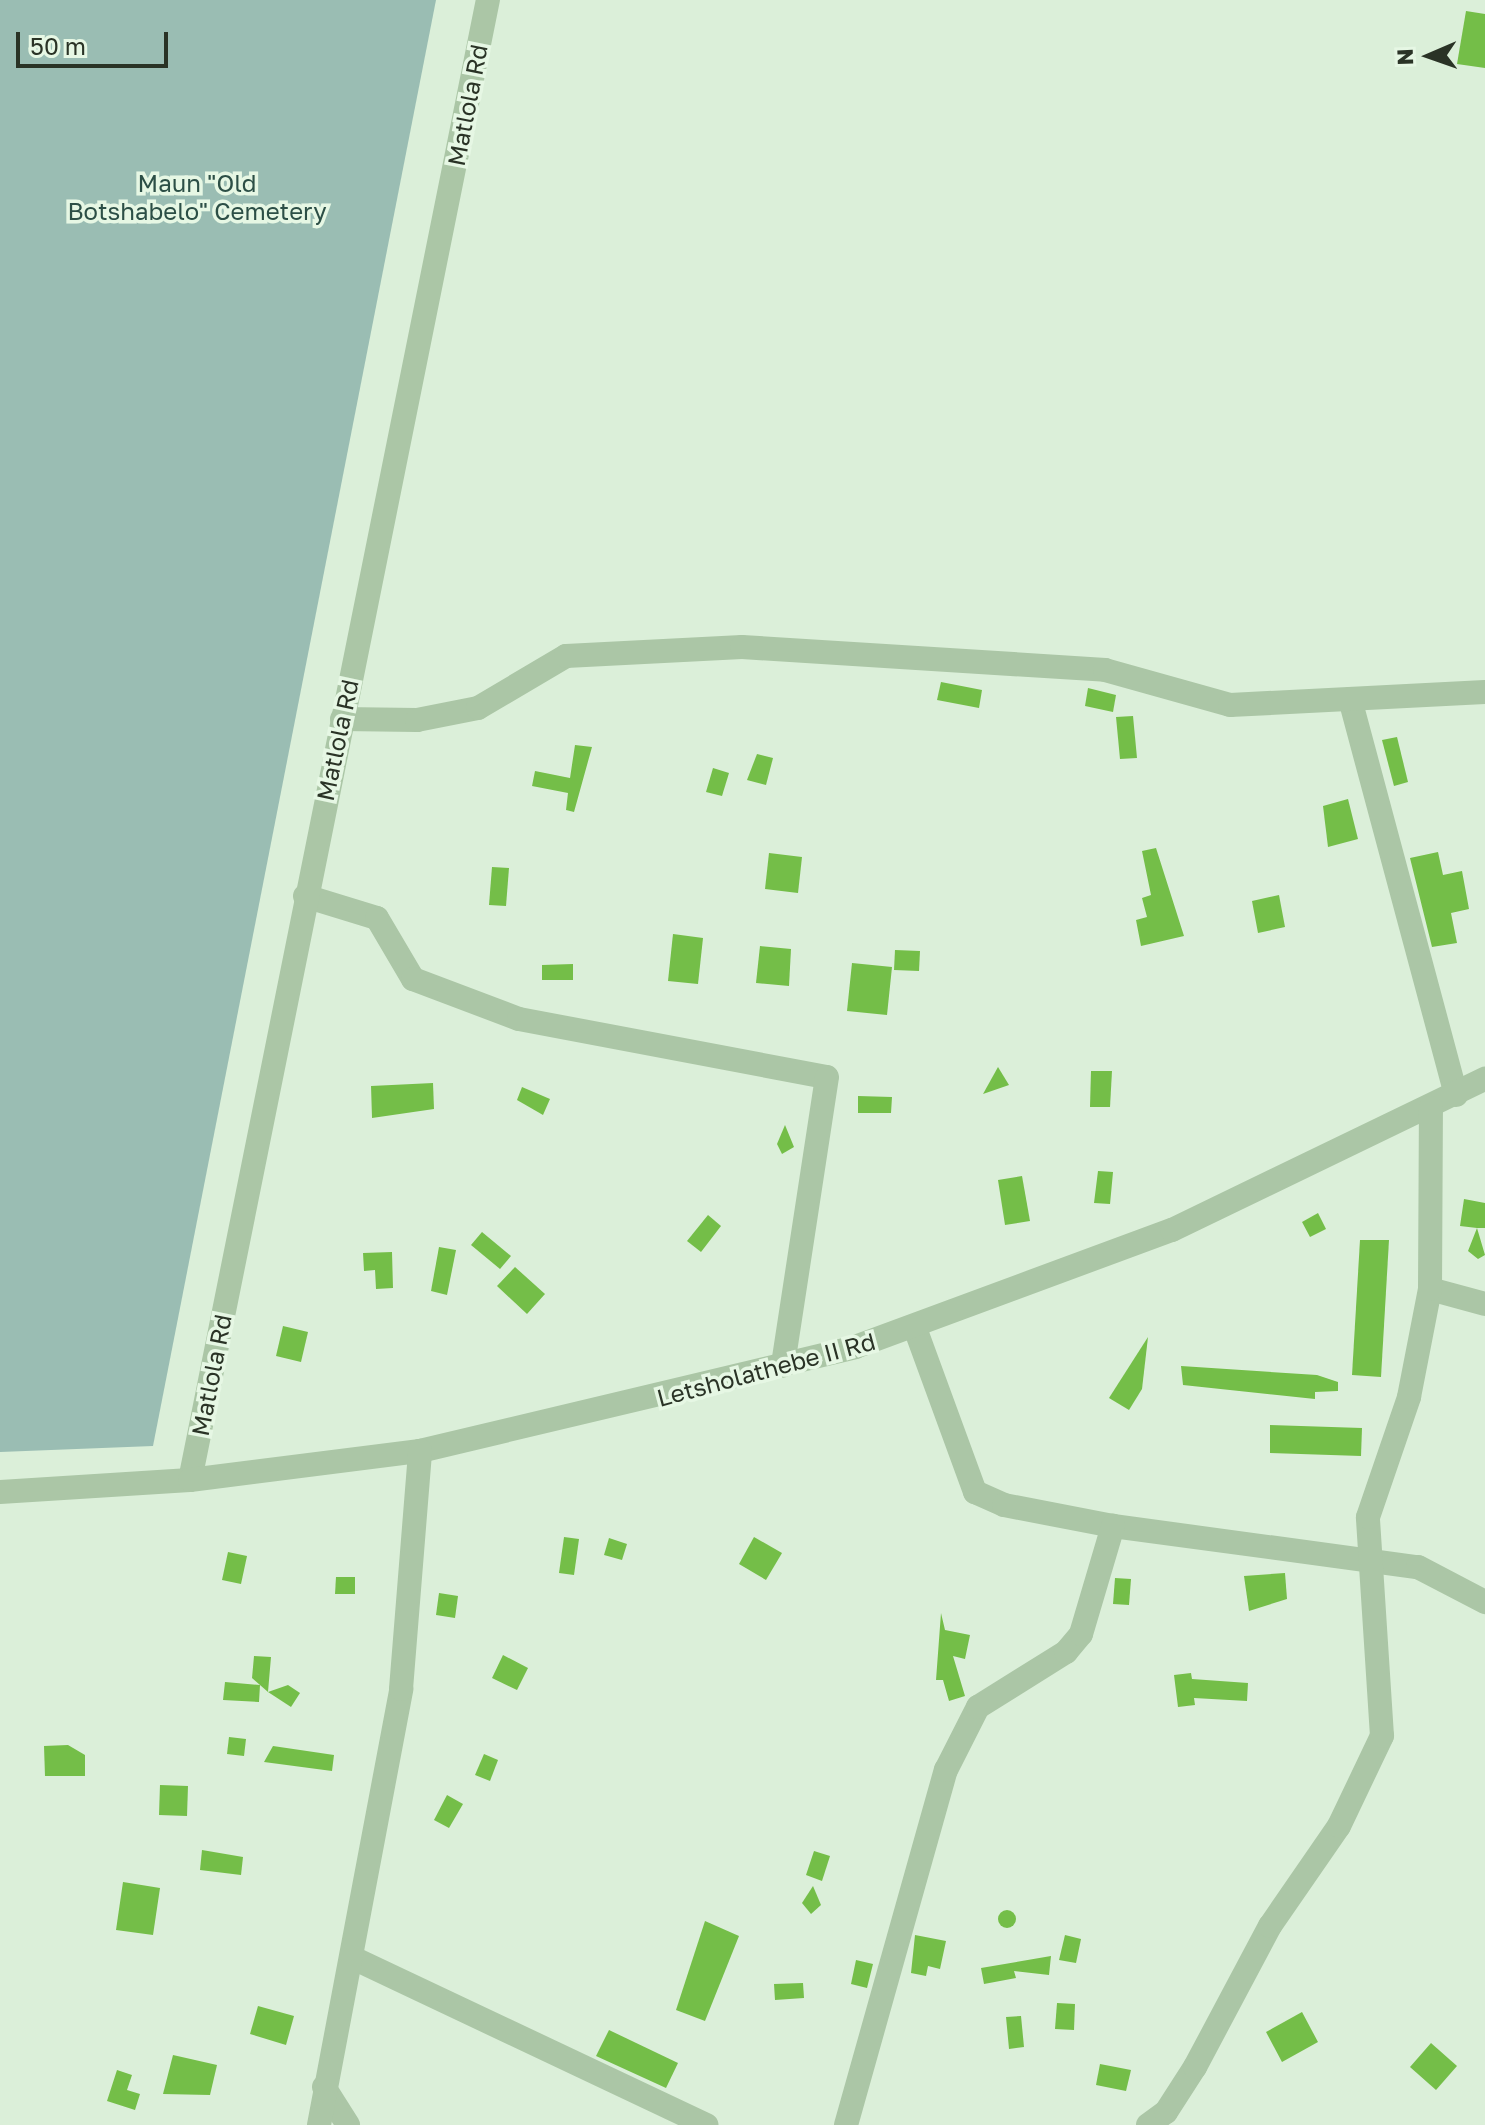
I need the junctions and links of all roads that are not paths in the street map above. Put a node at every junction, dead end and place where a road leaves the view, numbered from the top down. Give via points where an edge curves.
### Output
1 (488, 0) edge
2 (1485, 692) edge
3 (1350, 699) junction
4 (342, 719) junction
5 (305, 896) junction
6 (1485, 1079) edge
7 (1456, 1095) junction
8 (1431, 1108) junction
9 (1430, 1289) junction
10 (1485, 1304) edge
11 (915, 1328) junction
12 (783, 1366) junction
13 (420, 1451) junction
14 (190, 1480) junction
15 (0, 1492) edge
16 (1113, 1526) junction
17 (1367, 1560) junction
18 (1485, 1602) edge
19 (353, 1958) junction
20 (324, 2087) junction
21 (319, 2125) edge
22 (348, 2125) edge
23 (707, 2125) edge
24 (846, 2125) edge
25 (1148, 2125) edge

1 - 4 street, Matlola Rd
2 - 3 street
3 - 4 street via 1230,705 1105,670 742,647 566,656 478,708 417,720
3 - 7 street
4 - 5 street, Matlola Rd
5 - 12 street via 377,918 413,979 519,1019 827,1077
5 - 14 street, Matlola Rd
6 - 7 street, Letsholathebe II Rd
7 - 8 street, Letsholathebe II Rd
8 - 9 street
8 - 11 street, Letsholathebe II Rd via 1172,1230
9 - 10 street
9 - 17 street via 1409,1397 1368,1517
11 - 12 street, Letsholathebe II Rd
11 - 16 street via 975,1492 1004,1505
12 - 13 street, Letsholathebe II Rd
13 - 14 street, Letsholathebe II Rd
13 - 19 street via 401,1689
14 - 15 street, Letsholathebe II Rd
16 - 17 street
16 - 24 street via 1081,1634 1066,1652 978,1707 946,1770
17 - 18 street via 1418,1567
17 - 25 street via 1382,1736 1339,1826 1270,1926 1195,2067 1166,2112
19 - 20 street
19 - 23 street
20 - 21 street
20 - 22 street

